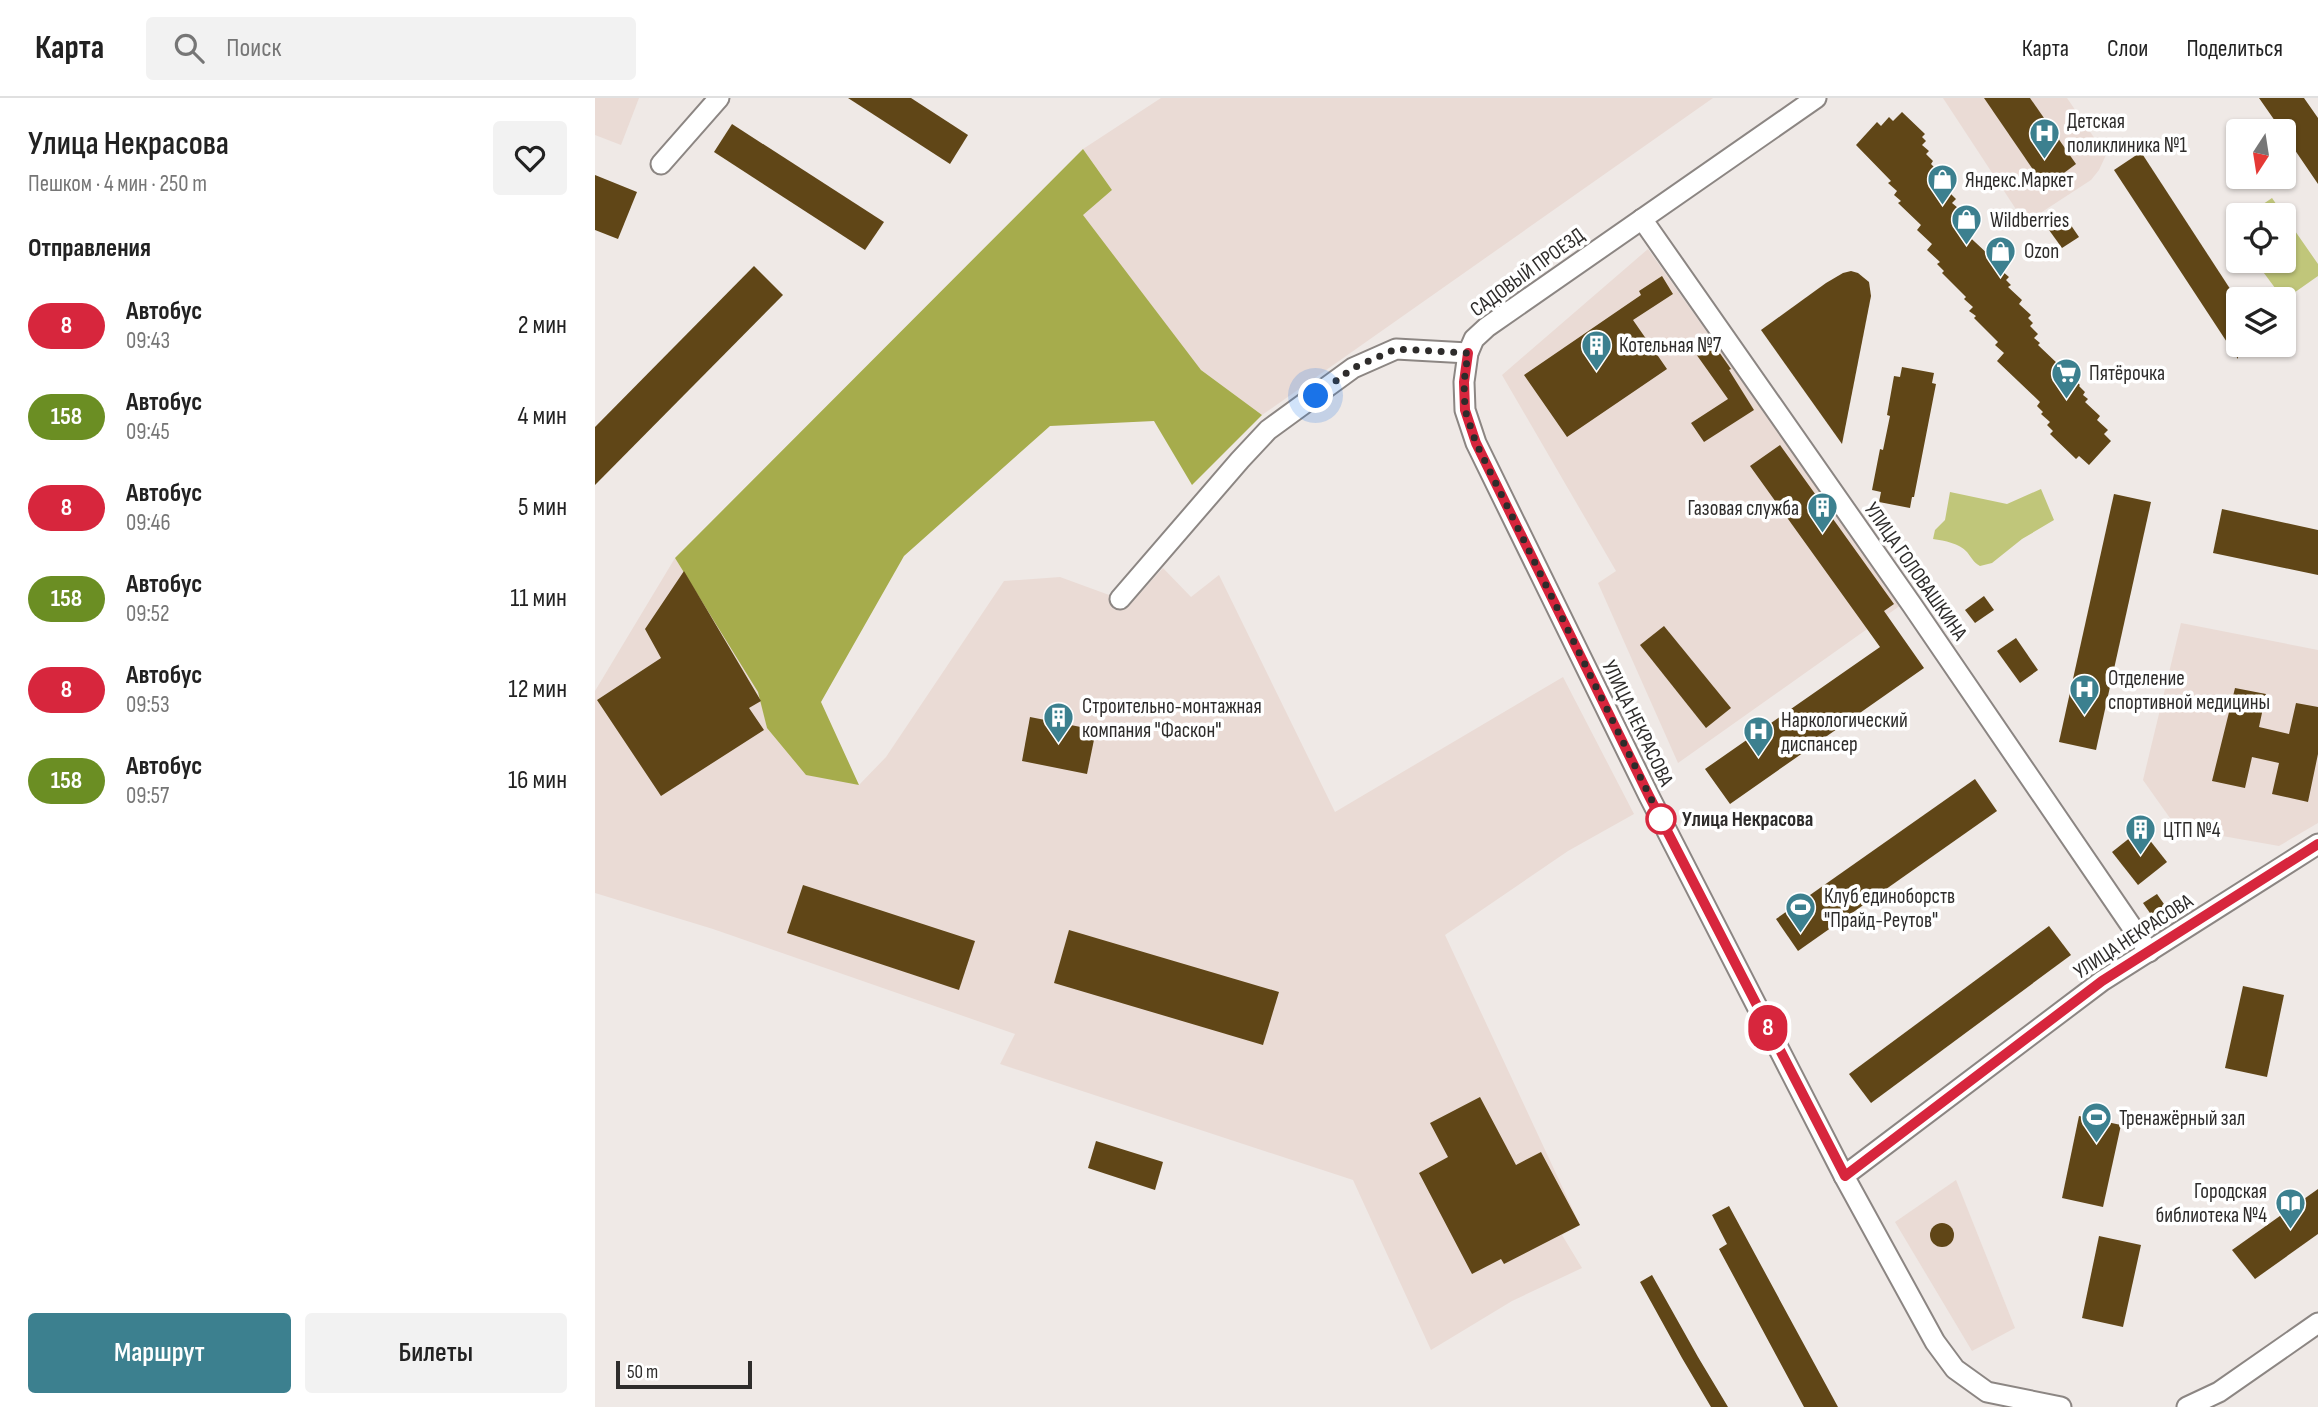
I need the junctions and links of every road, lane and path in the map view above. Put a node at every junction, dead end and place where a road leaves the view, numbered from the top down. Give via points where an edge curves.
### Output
1 (719, 98) edge
2 (1816, 98) edge
3 (661, 164) dead end
4 (1642, 219) junction
5 (1468, 353) junction
6 (1120, 599) dead end
7 (2318, 844) edge
8 (2149, 952) junction
9 (1845, 1176) junction
10 (2318, 1323) edge
11 (1982, 1399) edge
12 (2061, 1407) edge
13 (2187, 1407) edge

1 - 3 street
2 - 4 street, САДОВЫЙ ПРОЕЗД
4 - 5 street, САДОВЫЙ ПРОЕЗД via 1487,327
4 - 8 street, УЛИЦА ГОЛОВАШКИНА
5 - 6 street via 1396,349 1353,368 1268,430
5 - 9 street, УЛИЦА НЕКРАСОВА via 1465,410 1476,443 1649,796
7 - 8 street, УЛИЦА НЕКРАСОВА
8 - 9 street, УЛИЦА НЕКРАСОВА via 2102,981
9 - 11 street, УЛИЦА НЕКРАСОВА via 1935,1342
10 - 13 street via 2220,1392
11 - 12 street, УЛИЦА НЕКРАСОВА

